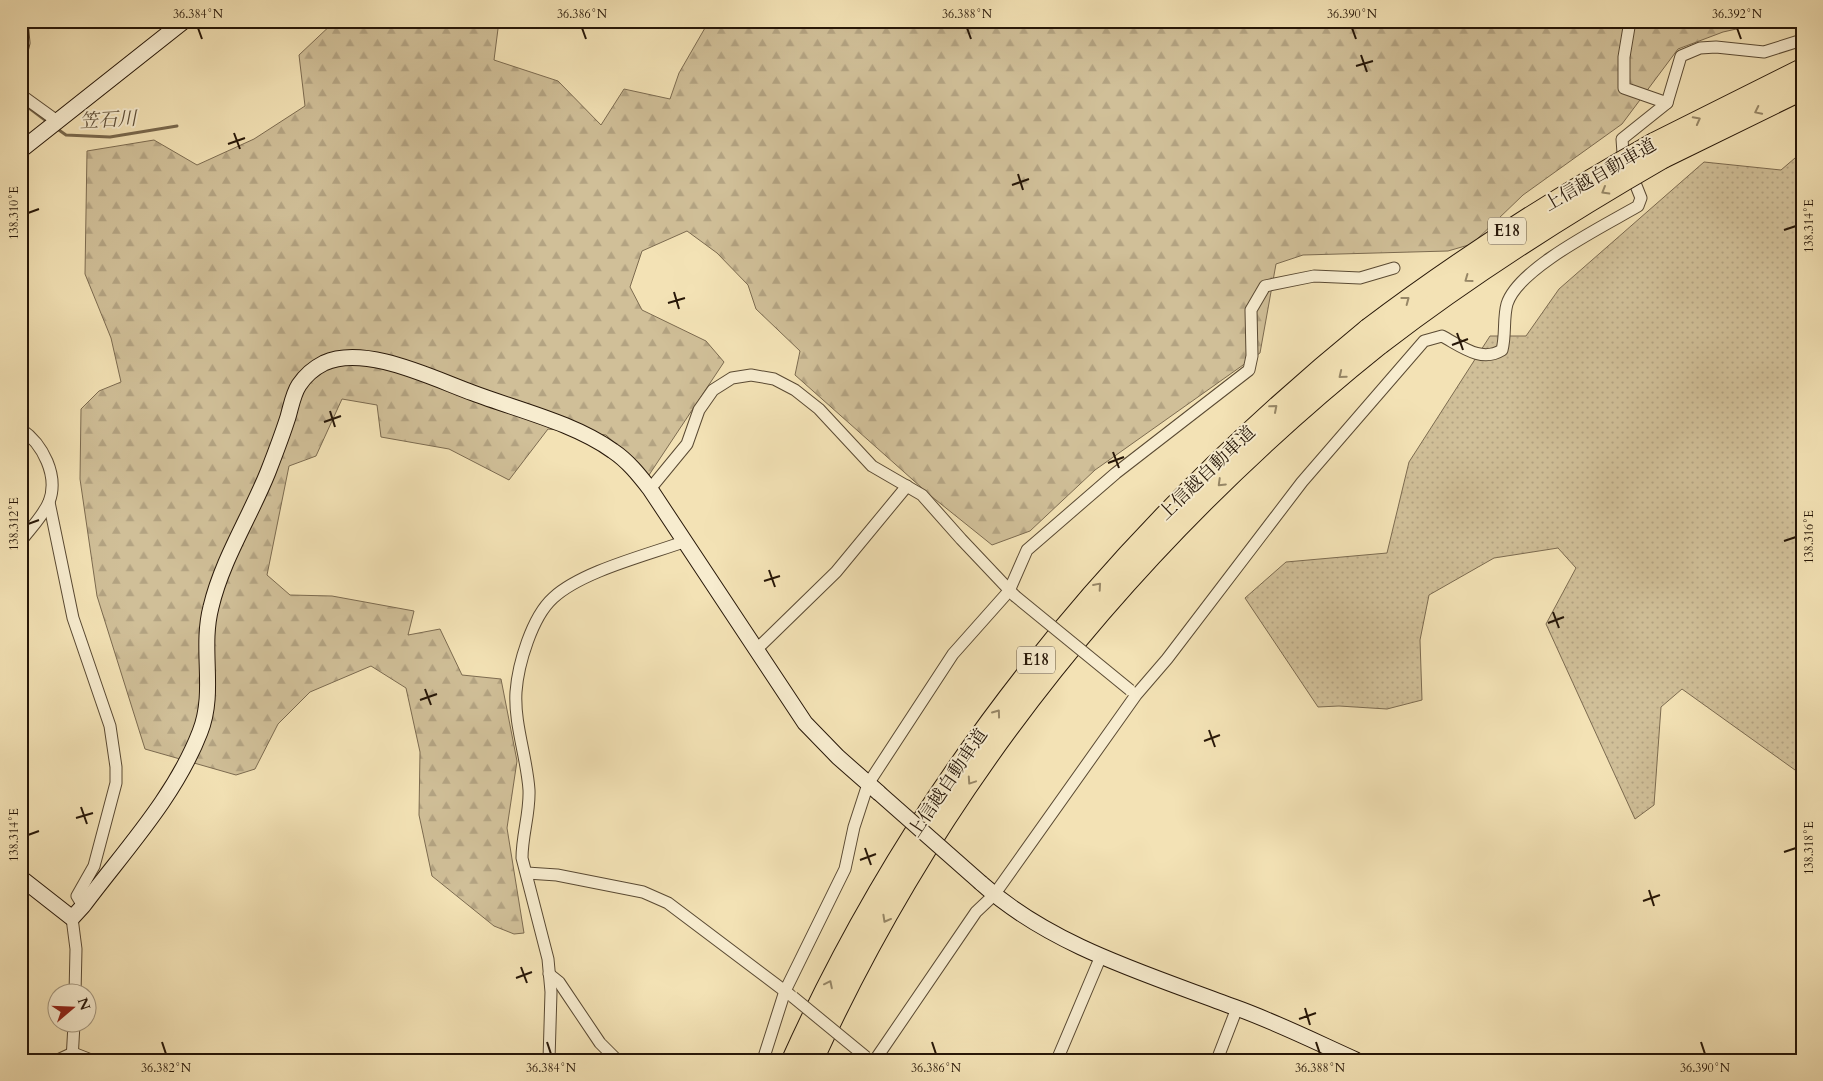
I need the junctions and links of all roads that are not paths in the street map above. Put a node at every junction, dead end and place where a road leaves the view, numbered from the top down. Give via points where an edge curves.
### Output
1 (22, 21) edge
2 (184, 21) edge
3 (1630, 21) edge
4 (1802, 40) edge
5 (21, 55) edge
6 (1802, 69) edge
7 (1802, 90) edge
8 (21, 95) edge
9 (1667, 103) junction
10 (57, 121) junction
11 (21, 150) edge
12 (1659, 151) junction
13 (1394, 268) dead end
14 (1374, 337) junction
15 (21, 429) edge
16 (907, 486) junction
17 (650, 489) junction
18 (49, 502) junction
19 (21, 540) edge
20 (686, 541) junction
21 (1012, 593) junction
22 (756, 650) junction
23 (1133, 693) junction
24 (874, 789) junction
25 (527, 873) junction
26 (21, 878) edge
27 (994, 895) junction
28 (83, 906) junction
29 (72, 918) junction
30 (1101, 956) junction
31 (549, 974) junction
32 (75, 984) edge
33 (789, 994) junction
34 (1237, 1008) junction
35 (73, 1034) edge
36 (72, 1056) edge
37 (870, 1059) edge
38 (58, 1060) edge
39 (91, 1060) edge
40 (549, 1060) edge
41 (617, 1060) edge
42 (764, 1060) edge
43 (792, 1060) edge
44 (813, 1060) edge
45 (1057, 1060) edge
46 (1216, 1060) edge
47 (1356, 1060) edge

1 - 5 street via 24,43
2 - 10 street
3 - 9 street via 1624,57 1624,88
4 - 9 street via 1764,52 1716,47 1700,48 1681,56
12 -> 6 highway, 上信越自動車道 / E18
7 -> 12 highway, 上信越自動車道 / E18
8 - 10 street
9 - 23 street via 1622,139 1623,153 1641,198 1638,206 1532,270 1514,290 1506,305 1506,337 1502,350 1482,356 1442,336 1424,341 1302,482 1167,659
10 - 11 street
12 - 14 highway, 上信越自動車道 / E18, bridge
13 - 21 street via 1360,278 1314,276 1265,286 1251,310 1252,356 1249,370 1116,473 1027,550
43 -> 14 highway, 上信越自動車道 / E18 via 839,962 914,832 1055,636 1146,534 1260,421
14 -> 44 highway, 上信越自動車道 / E18 via 1220,484 1120,589 1025,706 938,832 856,973
15 - 18 street via 36,442 50,471
16 - 17 street via 872,466 841,430 795,390 774,379 751,375 732,378 713,390 700,410 687,444
16 - 21 street via 922,495
16 - 22 street via 836,572
17 - 20 street
17 - 28 street via 614,451 585,434 415,372 369,358 334,359 310,371 298,387 257,500 220,577 206,641 207,714 199,735 168,793
18 - 19 street
18 - 28 street via 73,618 110,726 116,767 116,783 94,866 77,896
20 - 22 street
20 - 25 street via 572,584 541,612 526,646 516,692 529,791 522,845
21 - 23 street, bridge
21 - 24 street via 954,654
22 - 24 street via 805,723
23 - 27 street
24 - 27 street, bridge
24 - 33 street via 854,827 845,869
25 - 31 street
25 - 33 street via 557,875 643,892 668,903
26 - 29 street
27 - 30 street via 1047,930
27 - 37 street via 976,912
28 - 29 street
29 - 32 street
30 - 34 street
30 - 45 street
31 - 40 street
31 - 41 street via 559,982 600,1043
33 - 37 street, bridge
33 - 42 street
34 - 46 street
34 - 47 street
35 - 36 street
36 - 38 street
36 - 39 street

